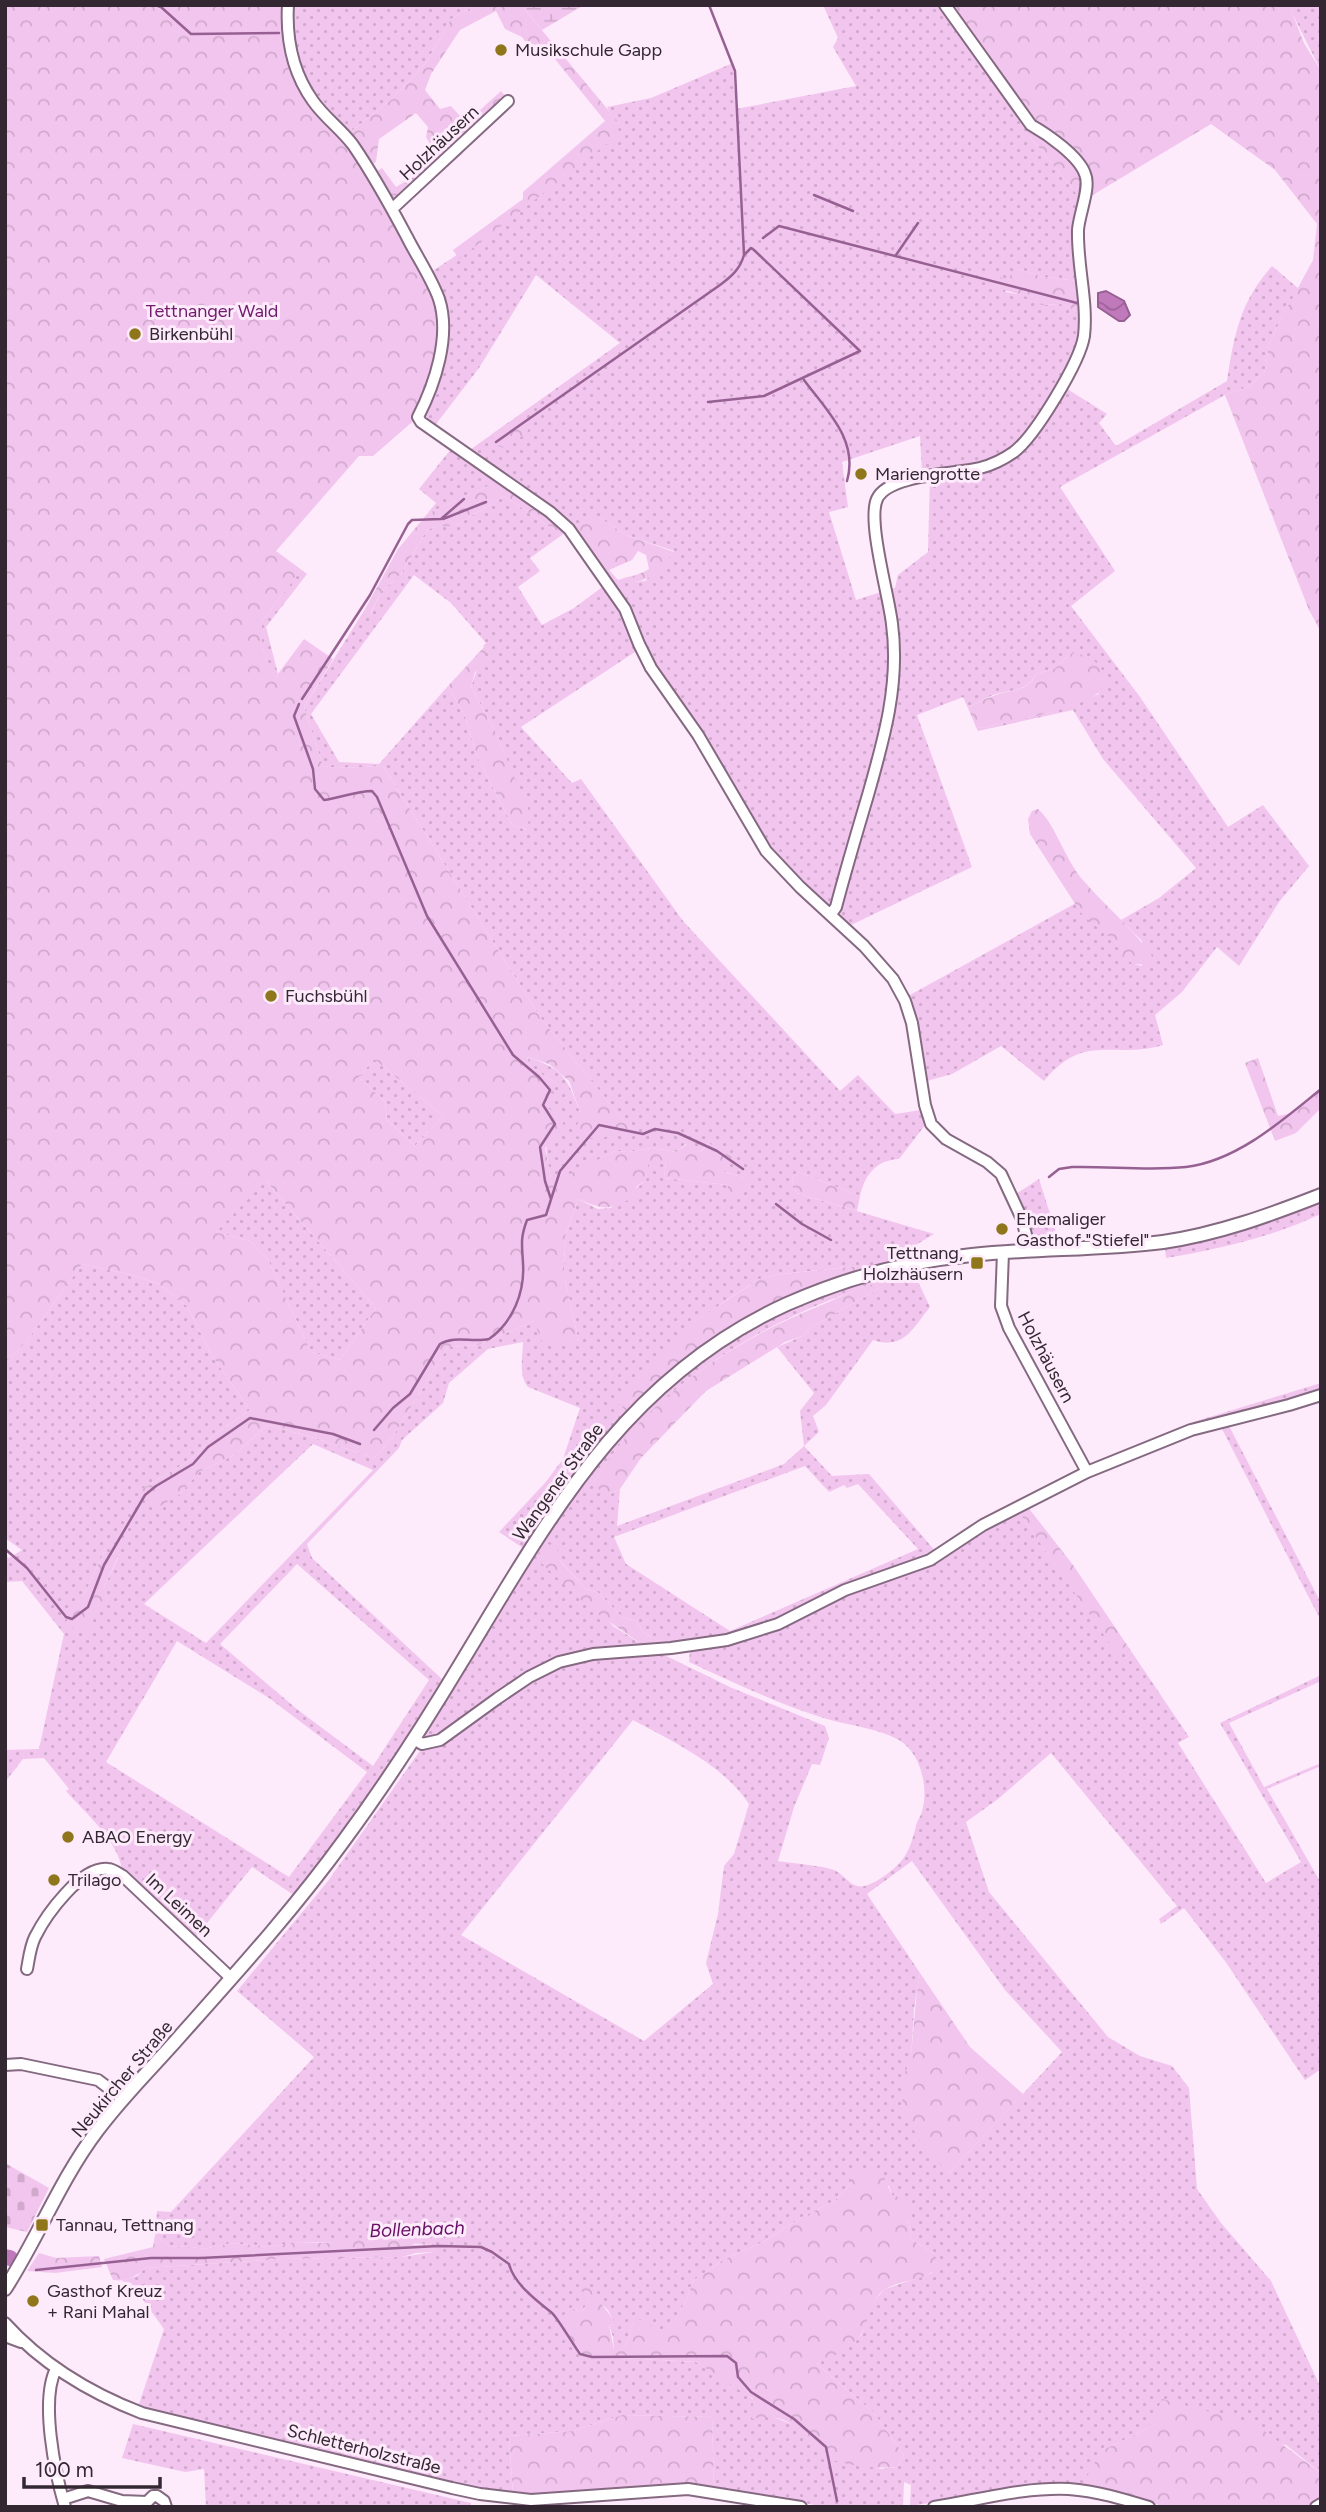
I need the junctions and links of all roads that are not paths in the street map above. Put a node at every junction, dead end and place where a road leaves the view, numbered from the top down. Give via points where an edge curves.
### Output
1 (288, 5) edge
2 (945, 5) edge
3 (508, 101) dead end
4 (392, 209) junction
5 (831, 914) junction
6 (1321, 1195) edge
7 (1030, 1251) junction
8 (1003, 1252) junction
9 (1321, 1395) edge
10 (1087, 1472) junction
11 (414, 1739) junction
12 (291, 1909) joint
13 (27, 1969) dead end
14 (231, 1978) junction
15 (5, 2065) edge
16 (123, 2098) junction
17 (7, 2284) edge
18 (5, 2323) edge
19 (5, 2335) edge
20 (21, 2341) junction
21 (56, 2369) junction
22 (64, 2503) edge
23 (147, 2504) edge
24 (166, 2507) edge
25 (801, 2507) edge
26 (934, 2507) edge
27 (1149, 2507) edge

1 - 4 street via 289,49 300,79 314,103 352,144
2 - 5 street via 1031,125 1068,152 1086,175 1078,238 1083,338 1050,406 1028,440 1015,451 996,463 926,475 879,495 877,539 892,623 894,674 887,727
3 - 4 street, Holzhäusern
4 - 5 street via 439,300 443,331 439,359 418,417 421,422 569,529 625,609 651,668 698,735 766,851
5 - 7 street via 893,979 905,1002 931,1124 1000,1174 1014,1198
6 - 7 main road, Wangener Straße via 1240,1224 1168,1241
7 - 8 main road, Wangener Straße
8 - 10 street, Holzhäusern via 1001,1306 1009,1328
8 - 11 main road, Wangener Straße via 888,1268 833,1286 754,1321 681,1370 639,1407 582,1472 535,1540
9 - 10 street via 1191,1430
10 - 11 street via 983,1525 930,1560 845,1590 778,1624 727,1640 593,1654 559,1662 529,1677 440,1740 422,1744
11 - 12 main road, Wangener Straße
12 - 14 main road, Neukircher Straße
13 - 14 street, Im Leimen via 34,1938 77,1881 109,1869 123,1876
14 - 16 main road, Neukircher Straße
15 - 16 street via 21,2064 98,2080
16 - 17 main road, Neukircher Straße via 78,2159
18 - 20 street, Schletterholzstraße
19 - 20 main road
20 - 21 street, Schletterholzstraße
21 - 22 street via 50,2388 50,2423
21 - 25 street, Schletterholzstraße via 104,2398 142,2413 480,2494 531,2500 688,2489
22 - 23 street via 88,2491
23 - 24 street via 157,2496
26 - 27 street via 1055,2489 1099,2493

